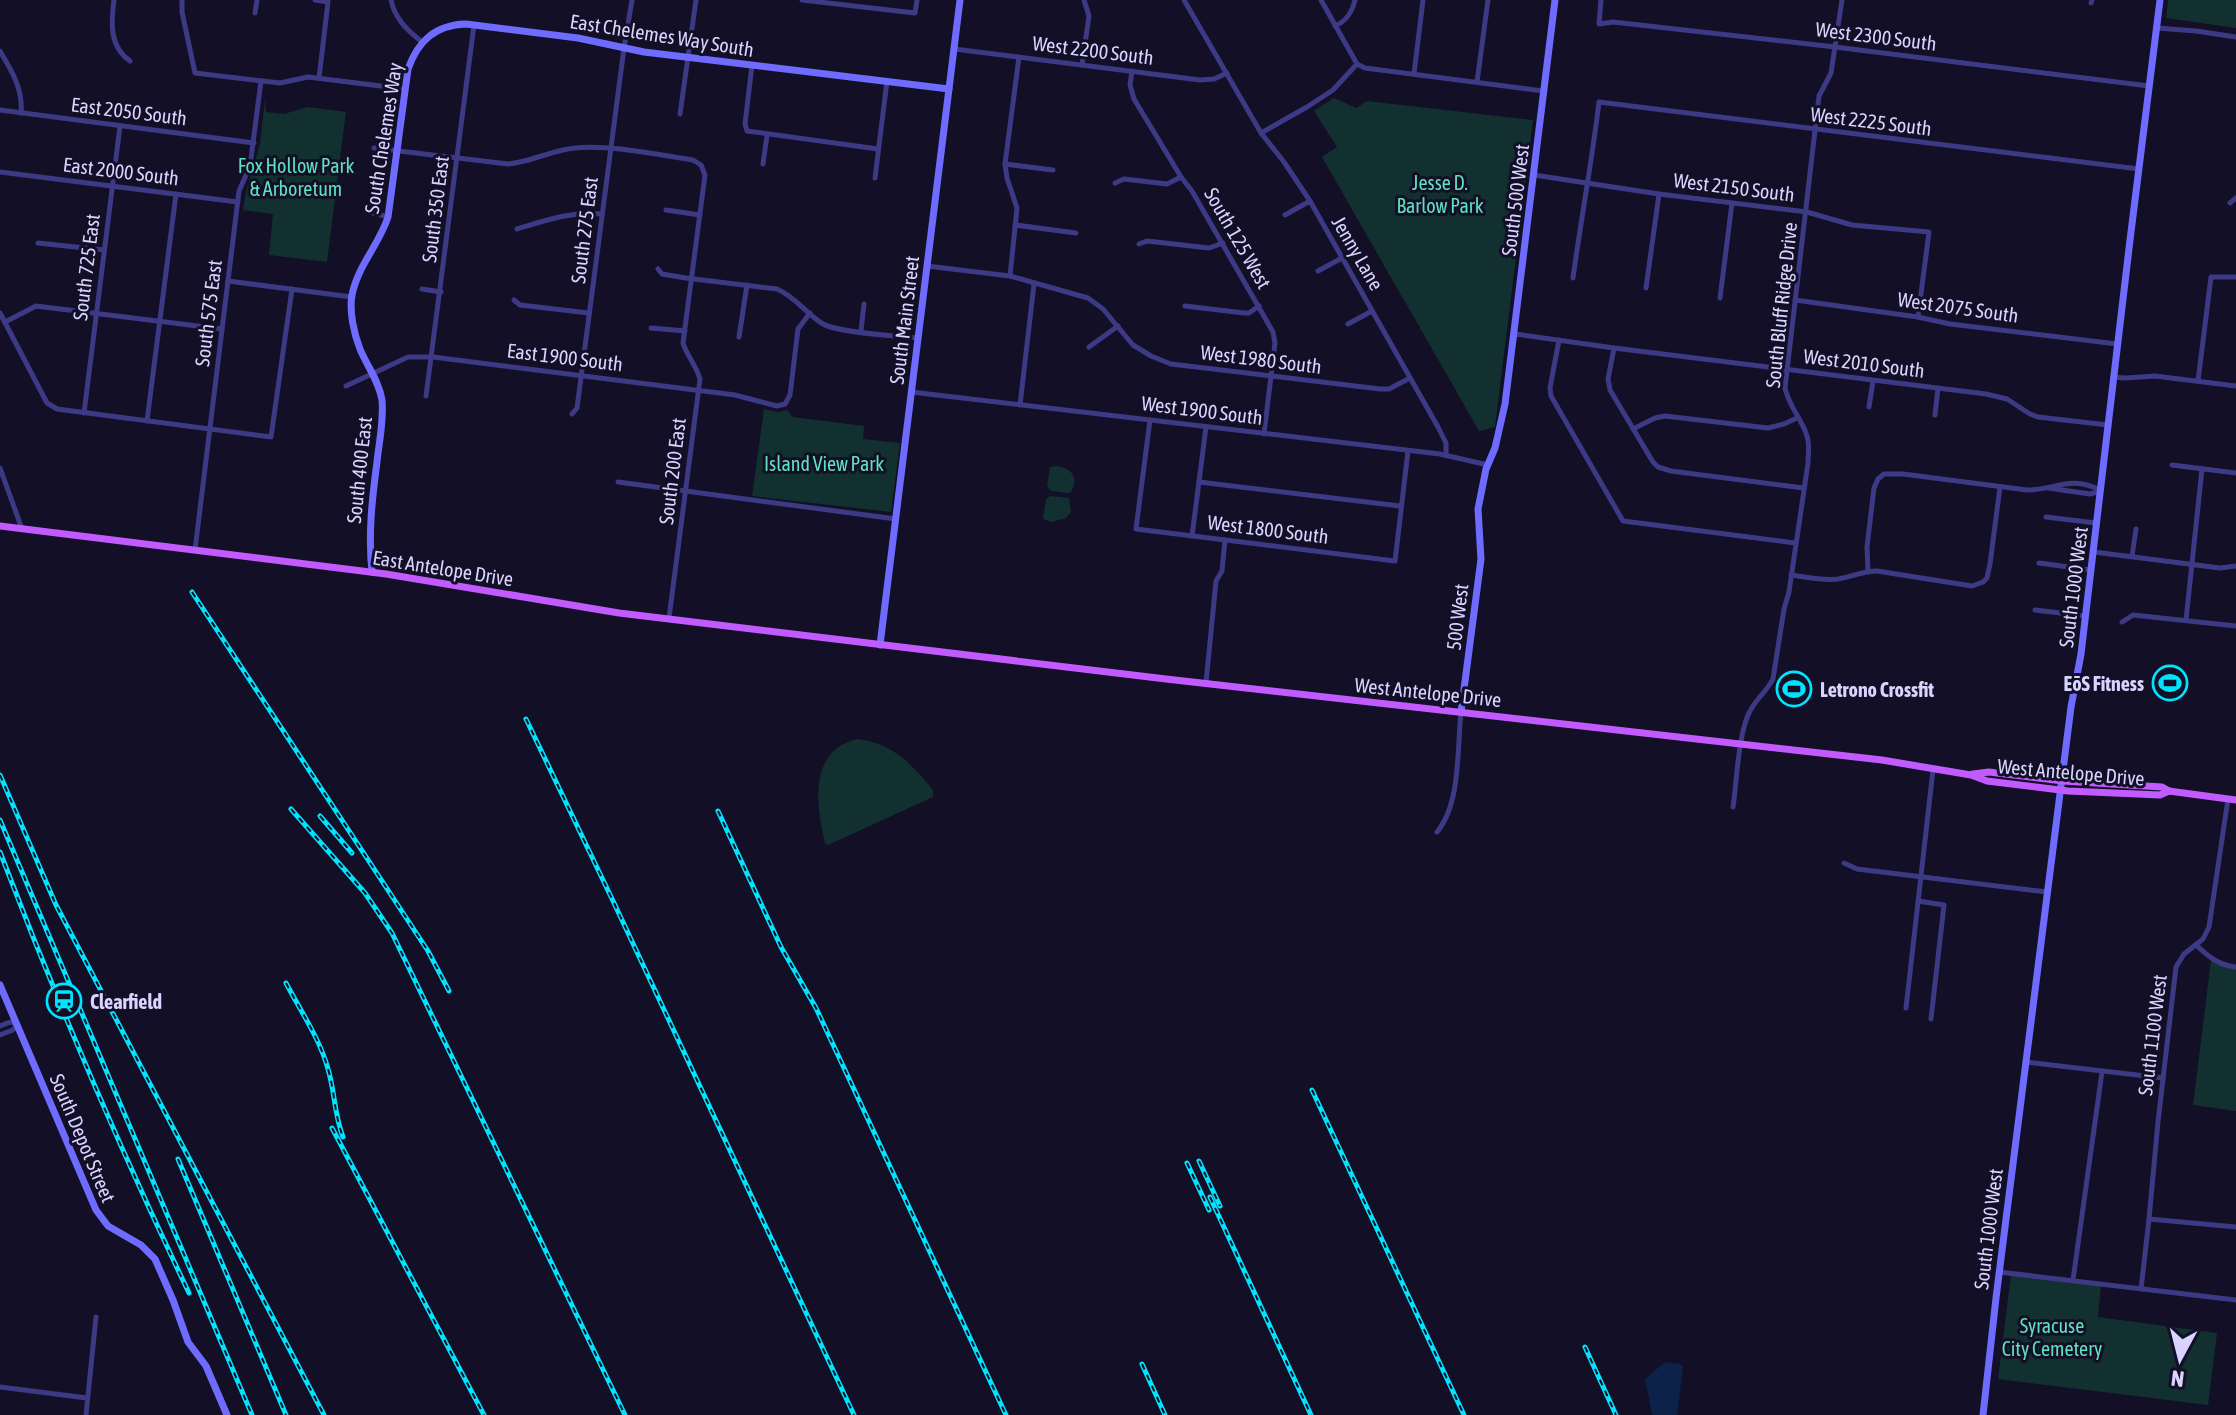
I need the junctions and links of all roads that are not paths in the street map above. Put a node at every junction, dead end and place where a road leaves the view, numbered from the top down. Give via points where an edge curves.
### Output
1 (114, 0) edge
2 (182, 0) edge
3 (257, 0) edge
4 (315, 0) edge
5 (391, 0) edge
6 (632, 0) edge
7 (696, 0) edge
8 (802, 0) edge
9 (917, 0) edge
10 (960, 0) edge
11 (1084, 0) edge
12 (1184, 0) edge
13 (1321, 0) edge
14 (1355, 0) edge
15 (1423, 0) edge
16 (1488, 0) edge
17 (1555, 0) edge
18 (1601, 0) edge
19 (1842, 0) edge
20 (2160, 0) edge
21 (328, 2) edge
22 (255, 13) dead end
23 (474, 25) junction
24 (1335, 26) junction
25 (2157, 28) junction
26 (2236, 37) edge
27 (422, 42) junction
28 (1835, 47) junction
29 (624, 48) junction
30 (954, 49) junction
31 (0, 51) edge
32 (688, 57) junction
33 (1019, 57) junction
34 (130, 61) dead end
35 (1357, 64) junction
36 (752, 65) junction
37 (1082, 65) junction
38 (1132, 71) junction
39 (1227, 73) junction
40 (1414, 74) junction
41 (319, 78) junction
42 (261, 81) junction
43 (887, 81) junction
44 (1477, 82) junction
45 (2149, 86) junction
46 (405, 89) junction
47 (949, 89) junction
48 (1543, 91) junction
49 (0, 110) edge
50 (21, 113) junction
51 (680, 114) dead end
52 (120, 126) junction
53 (1815, 130) junction
54 (1261, 133) junction
55 (767, 135) junction
56 (254, 143) junction
57 (374, 148) dead end
58 (610, 149) junction
59 (878, 149) junction
60 (397, 151) junction
61 (457, 159) junction
62 (763, 164) dead end
63 (1005, 164) junction
64 (2139, 169) junction
65 (1053, 170) dead end
66 (0, 172) edge
67 (1534, 175) junction
68 (1181, 177) junction
69 (875, 178) dead end
70 (1115, 183) dead end
71 (1586, 183) junction
72 (112, 186) junction
73 (176, 194) junction
74 (1659, 194) junction
75 (2236, 198) edge
76 (1310, 201) junction
77 (238, 202) junction
78 (1732, 203) junction
79 (2230, 203) dead end
80 (666, 210) dead end
81 (366, 211) dead end
82 (1807, 212) junction
83 (602, 214) junction
84 (700, 215) junction
85 (1285, 215) dead end
86 (388, 217) junction
87 (1015, 225) junction
88 (517, 229) dead end
89 (1076, 233) dead end
90 (38, 243) dead end
91 (1223, 243) junction
92 (1139, 244) dead end
93 (104, 250) junction
94 (1342, 258) junction
95 (927, 266) junction
96 (658, 269) dead end
97 (1318, 271) dead end
98 (1010, 276) junction
99 (2236, 277) edge
100 (1573, 278) dead end
101 (692, 279) junction
102 (228, 281) junction
103 (1034, 284) junction
104 (747, 285) junction
105 (1646, 288) dead end
106 (292, 289) junction
107 (422, 289) dead end
108 (441, 292) junction
109 (352, 297) junction
110 (1720, 298) dead end
111 (514, 300) dead end
112 (1795, 300) junction
113 (864, 304) dead end
114 (1185, 306) dead end
115 (1259, 306) junction
116 (1372, 311) junction
117 (0, 313) edge
118 (589, 313) junction
119 (810, 313) junction
120 (96, 314) junction
121 (1918, 317) junction
122 (5, 322) junction
123 (160, 322) junction
124 (1348, 324) dead end
125 (1118, 326) junction
126 (651, 328) dead end
127 (222, 329) junction
128 (685, 331) junction
129 (861, 331) junction
130 (1515, 334) junction
131 (739, 337) dead end
132 (918, 338) junction
133 (1559, 340) junction
134 (2117, 344) junction
135 (1089, 347) dead end
136 (1614, 348) junction
137 (433, 357) junction
138 (1787, 370) junction
139 (373, 373) junction
140 (581, 375) junction
141 (1272, 376) junction
142 (2113, 377) junction
143 (1410, 378) junction
144 (1873, 381) junction
145 (2198, 381) junction
146 (346, 386) dead end
147 (2236, 386) edge
148 (1938, 388) junction
149 (698, 390) junction
150 (911, 392) junction
151 (426, 396) dead end
152 (1505, 404) joint
153 (1020, 405) junction
154 (1869, 407) dead end
155 (84, 413) junction
156 (572, 414) dead end
157 (1935, 415) dead end
158 (1797, 418) junction
159 (1150, 420) junction
160 (147, 421) junction
161 (2109, 425) junction
162 (1206, 427) junction
163 (209, 429) junction
164 (1633, 429) junction
165 (1264, 434) junction
166 (1408, 451) junction
167 (1446, 455) junction
168 (1488, 465) junction
169 (2172, 465) dead end
170 (0, 468) edge
171 (2202, 469) junction
172 (2236, 473) edge
173 (618, 482) dead end
174 (1199, 482) junction
175 (2000, 487) junction
176 (1804, 488) junction
177 (685, 491) junction
178 (2101, 491) junction
179 (1400, 506) junction
180 (2046, 517) dead end
181 (896, 519) junction
182 (2097, 523) junction
183 (0, 526) edge
184 (22, 529) junction
185 (2136, 529) dead end
186 (1192, 536) junction
187 (1225, 540) junction
188 (1795, 543) junction
189 (195, 550) junction
190 (2094, 552) junction
191 (2132, 556) junction
192 (2039, 563) dead end
193 (2193, 564) junction
194 (2236, 566) edge
195 (2091, 570) junction
196 (1868, 571) junction
197 (372, 572) junction
198 (1791, 575) junction
199 (2035, 610) dead end
200 (2085, 616) junction
201 (669, 618) junction
202 (2186, 620) junction
203 (2122, 622) dead end
204 (2236, 626) edge
205 (880, 645) junction
206 (1206, 683) junction
207 (1461, 712) junction
208 (1742, 744) junction
209 (1933, 770) junction
210 (2062, 786) junction
211 (2232, 800) edge
212 (1733, 807) dead end
213 (1437, 832) dead end
214 (1844, 863) dead end
215 (1921, 877) junction
216 (2048, 892) junction
217 (1918, 901) junction
218 (2196, 945) junction
219 (2236, 967) edge
220 (0, 985) edge
221 (1906, 1008) dead end
222 (1931, 1019) dead end
223 (17, 1024) junction
224 (0, 1026) edge
225 (0, 1035) edge
226 (2025, 1062) junction
227 (2102, 1072) junction
228 (2163, 1078) junction
229 (2149, 1219) junction
230 (2236, 1227) edge
231 (1999, 1272) junction
232 (2073, 1280) junction
233 (2141, 1289) junction
234 (2236, 1300) edge
235 (96, 1317) dead end
236 (0, 1387) edge
237 (87, 1398) junction
238 (86, 1415) edge
239 (227, 1415) edge
240 (1983, 1415) edge

1 - 34 street via 115,42
2 - 42 street via 195,73
3 - 22 street
4 - 21 street
5 - 27 street via 404,26
6 - 29 street, South 275 East
7 - 32 street
8 - 9 street via 915,13
10 - 30 street, South Main Street
11 - 37 street via 1089,16
12 - 39 street, Jenny Lane
13 - 24 street
14 - 24 street via 1352,12
15 - 40 street
16 - 44 street
17 - 48 street, South 500 West
18 - 28 street, West 2300 South via 1599,24
19 - 28 street, South Bluff Ridge Drive
20 - 25 street, South 1000 West
21 - 41 street
23 - 27 street, East Chelemes Way South via 447,26
23 - 29 street, East Chelemes Way South
23 - 61 street, South 350 East
24 - 35 street
25 - 26 street
25 - 45 street, South 1000 West
27 - 46 street, South Chelemes Way via 413,54
28 - 45 street, West 2300 South
28 - 53 street, South Bluff Ridge Drive via 1831,73 1819,96
29 - 32 street, East Chelemes Way South
29 - 58 street, South 275 East
30 - 33 street, West 2200 South
30 - 47 street, South Main Street
31 - 50 street via 18,84
32 - 36 street, East Chelemes Way South
32 - 51 street
33 - 37 street, West 2200 South
33 - 63 street
35 - 40 street
35 - 54 street via 1333,90
36 - 43 street, East Chelemes Way South
36 - 55 street via 745,124 747,131
37 - 38 street, West 2200 South
38 - 39 street, West 2200 South via 1200,80
38 - 68 street, South 125 West via 1134,99
39 - 54 street, Jenny Lane
40 - 44 street
41 - 42 street
41 - 46 street
42 - 56 street, South 575 East
43 - 47 street, East Chelemes Way South
43 - 59 street
44 - 48 street
45 - 64 street, South 1000 West
46 - 60 street, South Chelemes Way
47 - 95 street, South Main Street
48 - 67 street, South 500 West
49 - 50 street, East 2050 South
50 - 52 street, East 2050 South
52 - 56 street, East 2050 South
52 - 72 street, South 725 East
53 - 64 street, West 2225 South
53 - 71 street, West 2225 South via 1599,102
53 - 82 street, South Bluff Ridge Drive
54 - 76 street, Jenny Lane
55 - 59 street
55 - 62 street
56 - 77 street, South 575 East
57 - 60 street
58 - 61 street via 572,148 508,164
58 - 83 street, South 275 East
58 - 84 street, South 200 East via 701,165 705,175
59 - 69 street
60 - 61 street
60 - 86 street, South Chelemes Way
61 - 108 street, South 350 East
63 - 65 street
63 - 87 street via 1017,208
64 - 134 street, South 1000 West
66 - 72 street, East 2000 South
67 - 71 street, West 2150 South
67 - 130 street, South 500 West
68 - 70 street via 1167,184 1124,179
68 - 91 street, South 125 West
71 - 74 street, West 2150 South
71 - 100 street
72 - 73 street, East 2000 South
72 - 93 street, South 725 East
73 - 77 street, East 2000 South
73 - 123 street
74 - 78 street, West 2150 South
74 - 105 street
75 - 79 street
76 - 85 street
76 - 94 street, Jenny Lane
77 - 102 street, South 575 East
78 - 82 street, West 2150 South
78 - 110 street
80 - 84 street
81 - 86 street
82 - 112 street, South Bluff Ridge Drive
82 - 121 street, West 2150 South via 1852,225 1929,232
83 - 88 street via 569,214
83 - 118 street, South 275 East
84 - 101 street, South 200 East
86 - 109 street, South Chelemes Way via 360,267
87 - 89 street
87 - 98 street
90 - 93 street
91 - 92 street via 1209,248
91 - 115 street, South 125 West
93 - 120 street, South 725 East
94 - 97 street
94 - 116 street, Jenny Lane
95 - 98 street, West 1980 South
95 - 132 street, South Main Street
96 - 101 street
98 - 103 street, West 1980 South
99 - 145 street via 2211,277
101 - 104 street
101 - 128 street, South 200 East
102 - 106 street
102 - 127 street, South 575 East
103 - 125 street, West 1980 South via 1088,298
103 - 153 street
104 - 119 street via 777,289
104 - 131 street
106 - 109 street
106 - 163 street via 271,437
107 - 108 street
108 - 137 street, South 350 East
109 - 139 street, South Chelemes Way via 360,348
111 - 118 street
112 - 121 street, West 2075 South
112 - 138 street, South Bluff Ridge Drive
113 - 129 street
114 - 115 street via 1249,313
115 - 141 street, South 125 West via 1273,332
116 - 124 street
116 - 143 street, Jenny Lane
117 - 122 street
118 - 140 street, South 275 East
119 - 129 street via 828,326
119 - 149 street, East 1900 South via 798,329 785,404
120 - 122 street via 36,306
120 - 123 street
120 - 155 street, South 725 East
121 - 134 street, West 2075 South
122 - 155 street via 47,403
123 - 127 street
123 - 160 street
125 - 135 street
125 - 141 street, West 1980 South via 1133,345 1171,364
126 - 128 street
127 - 163 street, South 575 East
128 - 149 street, South 200 East via 683,343 700,379
129 - 132 street
130 - 133 street, West 2010 South
130 - 152 street, South 500 West
132 - 150 street, South Main Street
133 - 136 street, West 2010 South
133 - 188 street via 1551,396 1623,521
134 - 142 street, South 1000 West
136 - 138 street, West 2010 South
136 - 164 street via 1609,385
137 - 139 street, East 1900 South via 408,357
137 - 140 street, East 1900 South
137 - 151 street, South 350 East
138 - 144 street, West 2010 South
138 - 158 street, South Bluff Ridge Drive via 1787,398
139 - 146 street, East 1900 South
139 - 197 street, South 400 East via 382,398 382,419 368,541
140 - 149 street, East 1900 South
140 - 156 street, South 275 East
141 - 143 street, West 1980 South via 1380,389
141 - 165 street, South 125 West
142 - 145 street
142 - 161 street, South 1000 West
143 - 167 street, Jenny Lane via 1446,443
144 - 148 street, West 2010 South
144 - 154 street
145 - 147 street
148 - 157 street
148 - 161 street, West 2010 South via 2000,397 2038,417
149 - 177 street, South 200 East
150 - 153 street, West 1900 South
150 - 181 street, South Main Street
152 - 168 street, 500 West
153 - 159 street, West 1900 South
155 - 160 street
158 - 164 street via 1768,428 1660,416
158 - 176 street, South Bluff Ridge Drive via 1808,443
159 - 162 street, West 1900 South
159 - 186 street, West 1800 South via 1136,529
160 - 163 street
161 - 178 street, South 1000 West
162 - 165 street, West 1900 South
162 - 174 street
163 - 189 street, South 575 East
164 - 176 street via 1658,467
165 - 166 street, West 1900 South
166 - 167 street, West 1900 South
166 - 179 street
167 - 168 street, West 1900 South
168 - 207 street, 500 West via 1478,509 1481,559
169 - 171 street
170 - 184 street
171 - 172 street
171 - 193 street
173 - 177 street
174 - 179 street
174 - 186 street
175 - 178 street
175 - 196 street via 1983,582 1972,586
175 - 196 street via 1883,475 1874,488
176 - 188 street, South Bluff Ridge Drive
177 - 181 street
177 - 201 street, South 200 East
178 - 182 street, South 1000 West
179 - 187 street, West 1800 South via 1395,561
180 - 182 street
181 - 205 street, South Main Street
182 - 190 street, South 1000 West
183 - 184 main road, East Antelope Drive
184 - 189 main road, East Antelope Drive
185 - 191 street
186 - 187 street, West 1800 South
187 - 206 street
188 - 198 street, South Bluff Ridge Drive
189 - 197 main road, East Antelope Drive
190 - 191 street
190 - 195 street, South 1000 West
191 - 193 street
192 - 195 street
193 - 194 street
193 - 202 street
195 - 200 street, South 1000 West
196 - 198 street via 1826,580
197 - 201 main road, East Antelope Drive
198 - 208 street, South Bluff Ridge Drive via 1773,679 1749,712
199 - 200 street
200 - 210 street, South 1000 West
201 - 205 main road, East Antelope Drive
202 - 203 street via 2133,615
202 - 204 street
205 - 206 main road, West Antelope Drive
206 - 207 main road, West Antelope Drive
207 - 208 main road, West Antelope Drive
207 - 213 street, 500 West via 1453,798
208 - 209 main road, West Antelope Drive
208 - 212 street, South Bluff Ridge Drive
209 - 210 main road, West Antelope Drive via 1987,781
209 - 215 street
210 - 211 main road, West Antelope Drive
210 - 216 street, South 1000 West
211 - 218 street, South 1100 West via 2209,927
214 - 215 street
215 - 216 street
215 - 217 street
216 - 226 street, South 1000 West
217 - 221 street
217 - 222 street via 1944,905
218 - 219 street via 2220,964
218 - 228 street, South 1100 West via 2176,967
220 - 223 street, South Depot Street
223 - 224 street
223 - 225 street
223 - 239 street, South Depot Street via 96,1210 108,1226 155,1259 188,1342 206,1366
226 - 227 street
226 - 231 street, South 1000 West
227 - 228 street
227 - 232 street
228 - 229 street, South 1100 West
229 - 230 street
229 - 233 street, South 1100 West
231 - 232 street
231 - 240 street, South 1000 West
232 - 233 street
233 - 234 street
235 - 237 street
236 - 237 street
237 - 238 street

